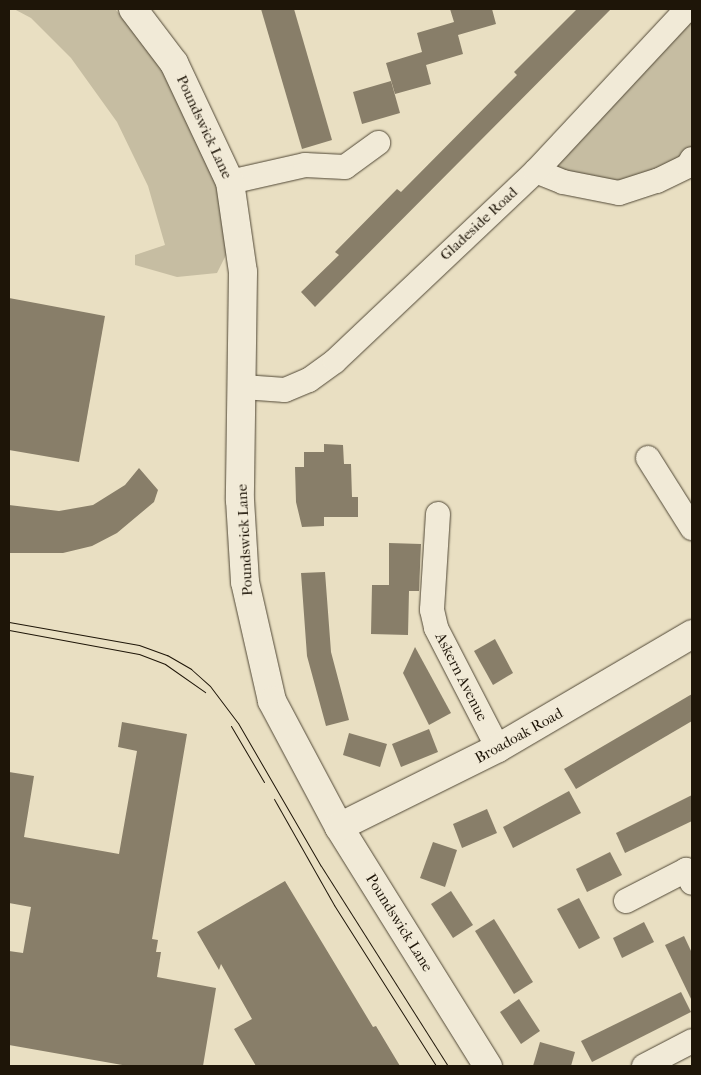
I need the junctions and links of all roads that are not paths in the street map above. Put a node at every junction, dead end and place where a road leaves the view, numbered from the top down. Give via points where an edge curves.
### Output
1 (133, 9) edge
2 (687, 9) edge
3 (378, 143) dead end
4 (691, 165) edge
5 (536, 171) junction
6 (230, 182) junction
7 (243, 387) junction
8 (648, 458) dead end
9 (438, 514) dead end
10 (692, 528) edge
11 (692, 634) edge
12 (498, 748) junction
13 (339, 827) junction
14 (692, 883) edge
15 (626, 901) dead end
16 (692, 1041) edge
17 (488, 1066) edge
18 (644, 1066) edge

1 - 6 street, Poundswick Lane via 174,63
2 - 5 street, Gladeside Road
3 - 6 street via 345,167 305,165
4 - 5 street via 619,193 563,182
5 - 7 street, Gladeside Road via 335,361 310,380 285,390
6 - 7 street, Poundswick Lane via 244,272
7 - 13 street, Poundswick Lane via 240,500 245,582 252,621 272,701
8 - 10 street
9 - 12 street, Askern Avenue via 432,610 436,628
11 - 12 street, Broadoak Road
12 - 13 street, Broadoak Road
13 - 17 street, Poundswick Lane
14 - 15 street via 686,870
16 - 18 street

